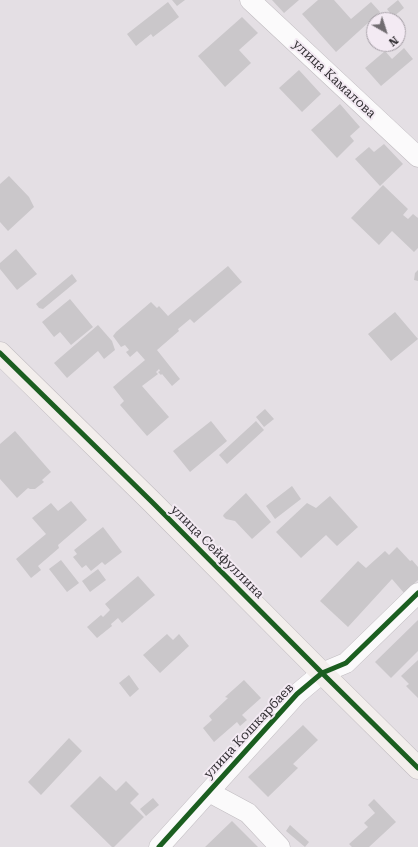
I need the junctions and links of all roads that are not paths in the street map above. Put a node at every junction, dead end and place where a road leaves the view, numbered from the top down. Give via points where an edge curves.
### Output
1 (250, 0) edge
2 (418, 157) edge
3 (0, 353) edge
4 (418, 593) edge
5 (322, 674) junction
6 (418, 768) edge
7 (209, 792) junction
8 (159, 847) edge
9 (280, 847) edge

1 - 2 street, улица Камалова
3 - 5 street, улица Сейфуллина
4 - 5 street, улица Кошкарбаев via 346,663
5 - 6 street, улица Сейфуллина
5 - 7 street, улица Кошкарбаев via 297,694
7 - 8 street, улица Кошкарбаев
7 - 9 street via 248,813

